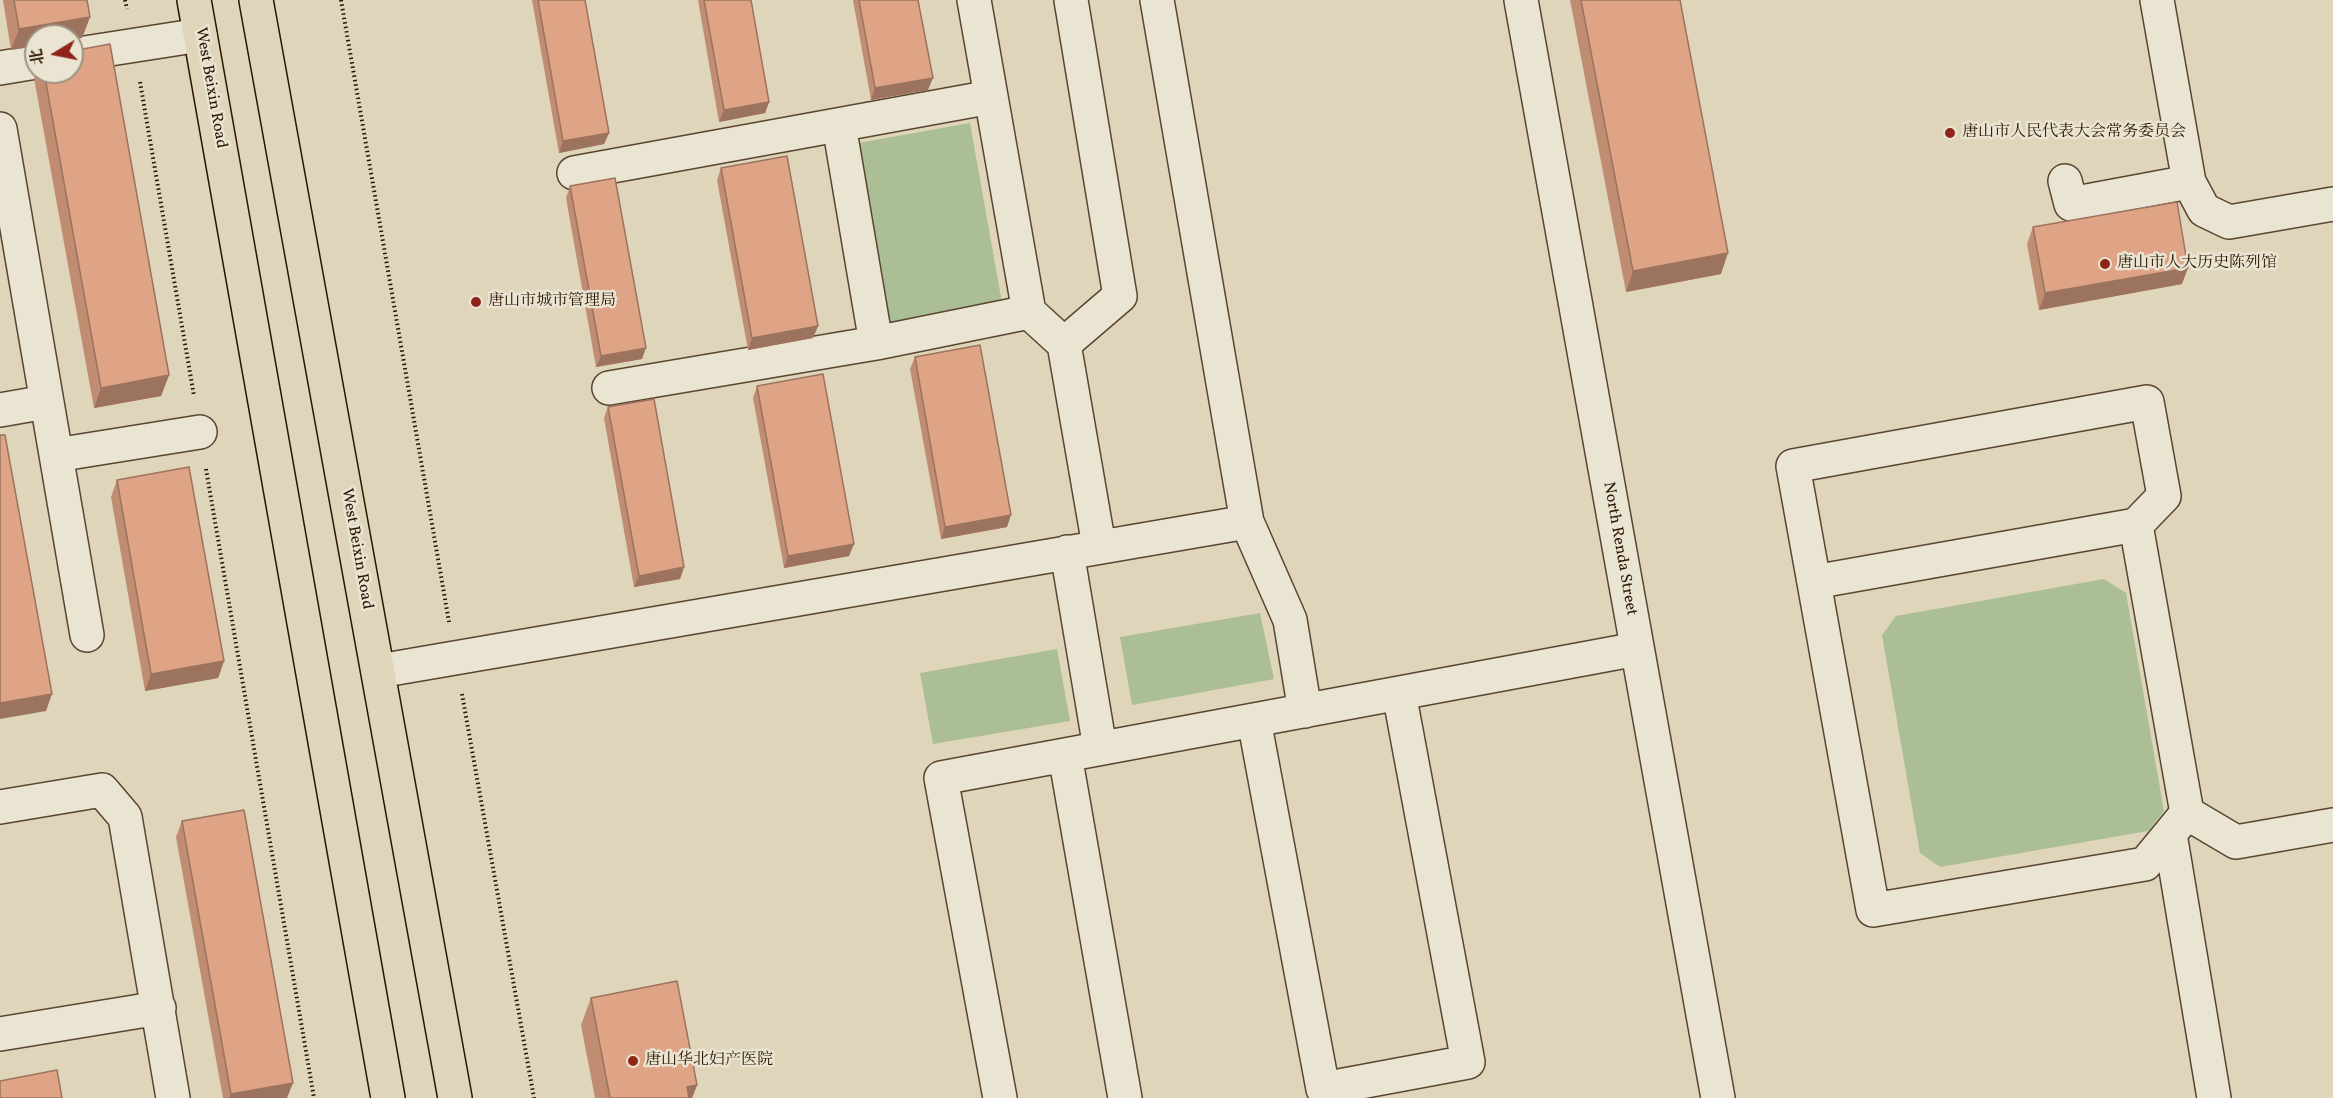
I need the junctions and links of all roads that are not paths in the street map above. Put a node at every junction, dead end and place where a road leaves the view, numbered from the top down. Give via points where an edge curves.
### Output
1 (194, 0) edge
2 (256, 0) edge
3 (974, 0) edge
4 (1071, 0) edge
5 (1157, 0) edge
6 (1521, 0) edge
7 (2157, 0) edge
8 (200, 35) junction
9 (84, 53) edge
10 (24, 64) edge
11 (0, 68) edge
12 (991, 97) junction
13 (839, 125) junction
14 (0, 129) edge
15 (574, 173) dead end
16 (2065, 181) dead end
17 (2189, 182) junction
18 (2333, 204) edge
19 (1029, 312) junction
20 (876, 343) junction
21 (1064, 344) junction
22 (609, 388) dead end
23 (46, 402) junction
24 (0, 410) edge
25 (200, 432) road end
26 (56, 455) junction
27 (1247, 522) junction
28 (2136, 525) junction
29 (1099, 546) junction
30 (1067, 552) junction
31 (1814, 582) junction
32 (87, 635) dead end
33 (1637, 649) junction
34 (379, 670) junction
35 (1399, 693) junction
36 (1305, 711) junction
37 (1254, 720) junction
38 (1100, 748) junction
39 (1065, 755) junction
40 (0, 807) edge
41 (2178, 823) junction
42 (2333, 825) edge
43 (159, 1008) junction
44 (0, 1034) edge
45 (173, 1098) edge
46 (388, 1098) edge
47 (455, 1098) edge
48 (1000, 1098) edge
49 (1125, 1098) edge
50 (1718, 1098) edge
51 (2214, 1098) edge

1 - 8 main road, West Beixin Road
2 - 34 main road, West Beixin Road
3 - 12 street
4 - 21 street via 1120,296
5 - 27 street
6 - 33 street, North Renda Street
7 - 17 street
8 - 9 street
8 - 46 main road, West Beixin Road
10 - 11 street
12 - 13 street
12 - 19 street
13 - 15 street
13 - 20 street
14 - 23 street
16 - 17 street via 2071,204
17 - 18 street via 2204,210 2229,222
19 - 20 street
19 - 21 street
20 - 22 street
21 - 29 street
23 - 24 street
23 - 26 street
25 - 26 street
26 - 32 street
27 - 29 street
27 - 36 street via 1290,620
28 - 31 street
28 - 31 street via 2164,496 2147,402 1793,466
28 - 41 street
29 - 30 street
30 - 34 street
30 - 38 street
31 - 41 street via 1873,910 2145,864
33 - 35 street
33 - 50 street, North Renda Street
34 - 47 main road, West Beixin Road
35 - 36 street
35 - 37 street via 1468,1062 1345,1085 1323,1089
36 - 37 street
37 - 38 street
38 - 39 street
39 - 48 street via 941,778
39 - 49 street
40 - 43 street via 102,790 125,818
41 - 42 street via 2236,842
41 - 51 street
43 - 44 street
43 - 45 street

